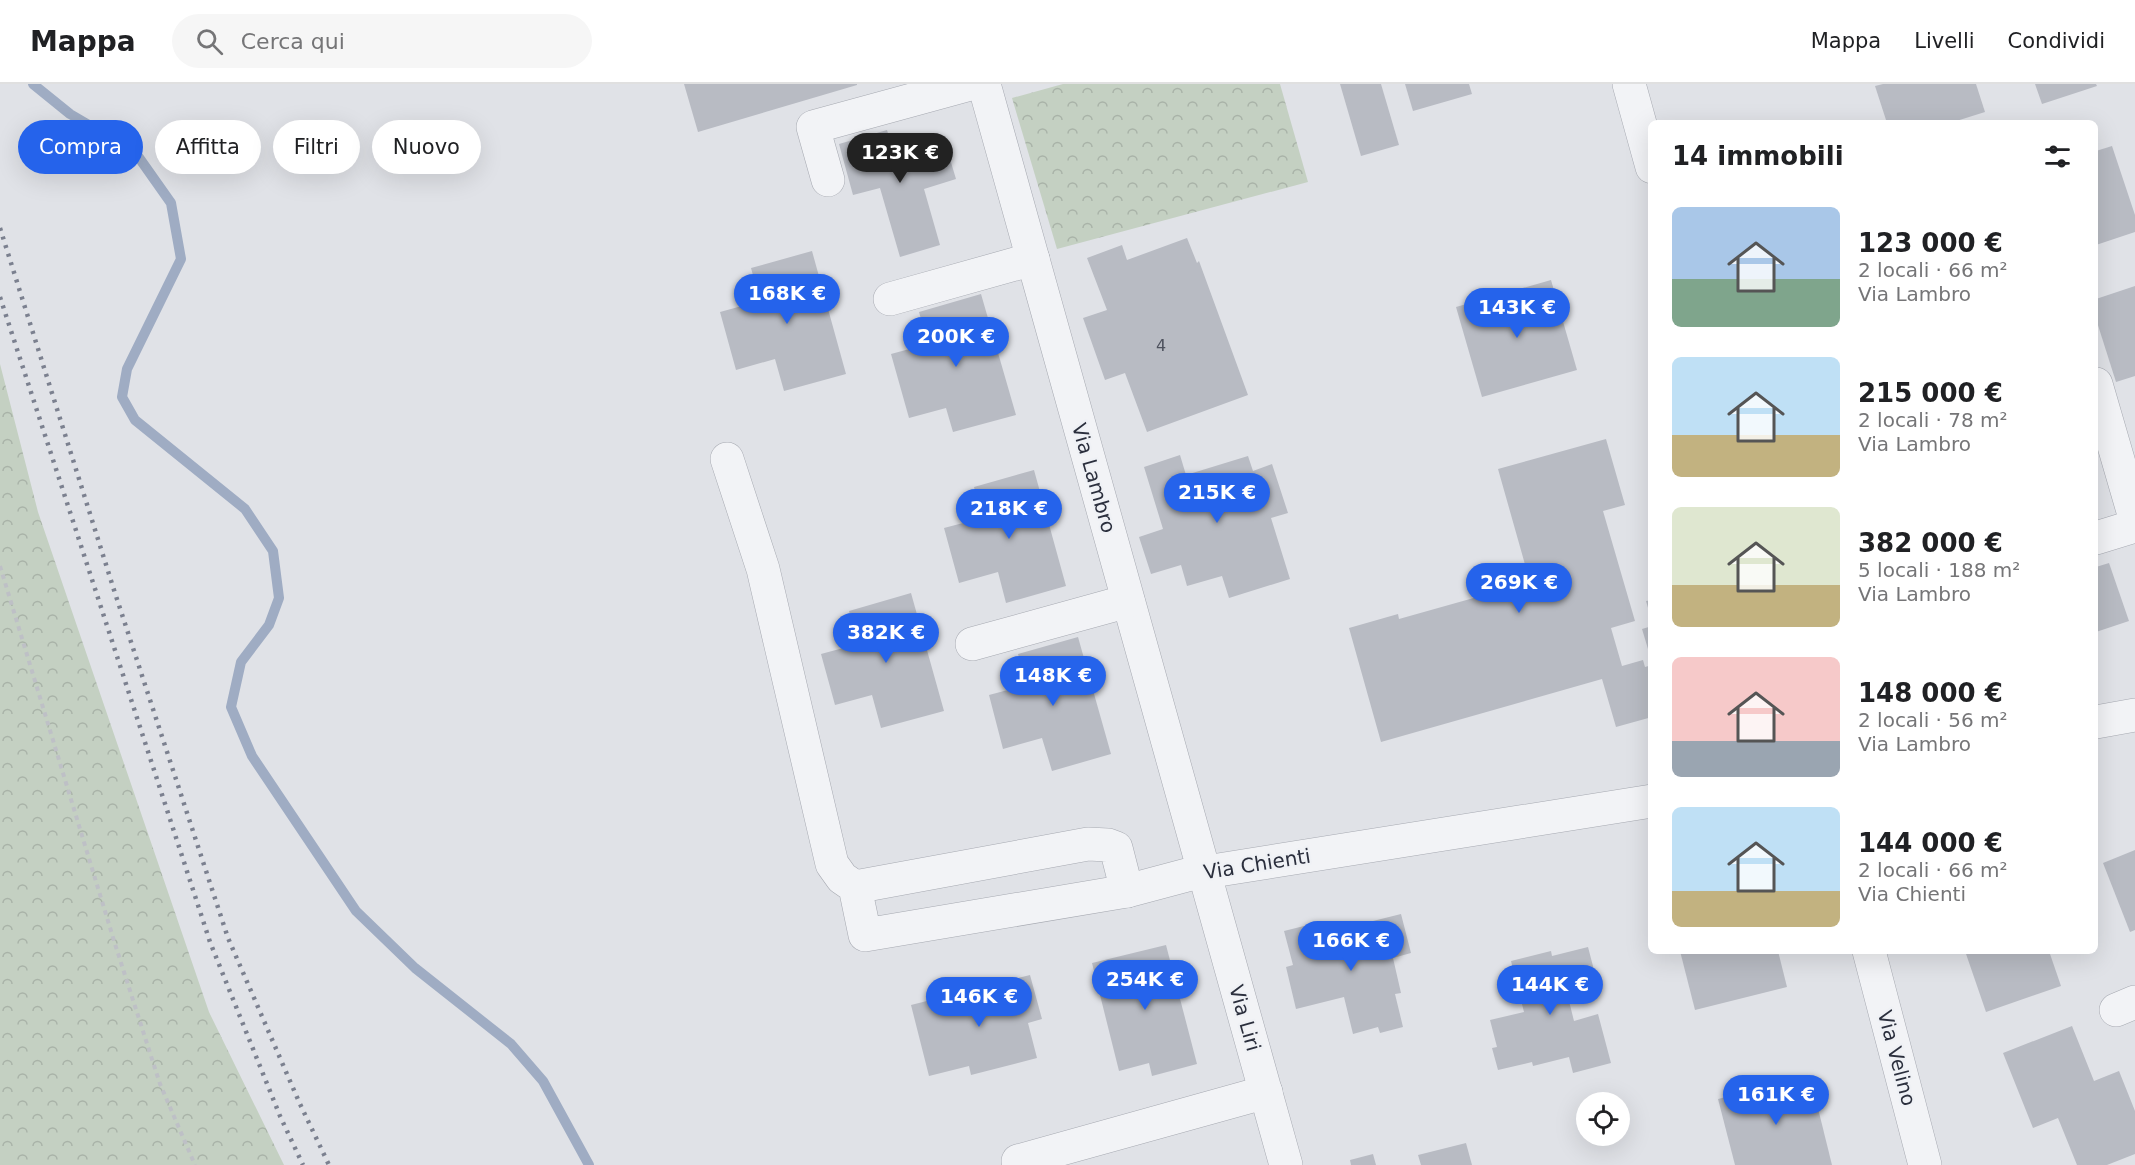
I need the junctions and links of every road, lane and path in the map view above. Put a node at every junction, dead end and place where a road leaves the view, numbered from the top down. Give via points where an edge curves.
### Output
1 (970, 84) edge
2 (984, 84) edge
3 (1629, 84) edge
4 (1648, 153) edge
5 (828, 180) dead end
6 (1033, 260) junction
7 (890, 299) dead end
8 (2098, 391) edge
9 (727, 459) dead end
10 (2135, 518) edge
11 (2135, 526) edge
12 (2098, 537) edge
13 (0, 566) edge
14 (1128, 601) junction
15 (972, 644) dead end
16 (2135, 715) edge
17 (2098, 722) edge
18 (1648, 802) edge
19 (1204, 872) junction
20 (855, 887) junction
21 (1127, 891) junction
22 (1870, 954) edge
23 (1266, 1092) junction
24 (1018, 1161) dead end
25 (195, 1165) edge
26 (1286, 1165) edge
27 (1925, 1165) edge

1 - 5 street via 813,127
2 - 6 street, Via Lambro
3 - 4 street
6 - 7 street
6 - 14 street, Via Lambro
8 - 10 street
9 - 20 street via 763,569 832,864
11 - 12 street
13 - 25 path via 160,1084
14 - 15 street
14 - 19 street, Via Lambro
16 - 17 street
18 - 19 street, Via Chienti
19 - 21 street, Via Chienti
19 - 23 street, Via Liri
20 - 21 street via 1088,844 1116,848
20 - 21 street, Via Chienti via 865,935
22 - 27 street, Via Velino
23 - 24 street
23 - 26 street, Via Liri

